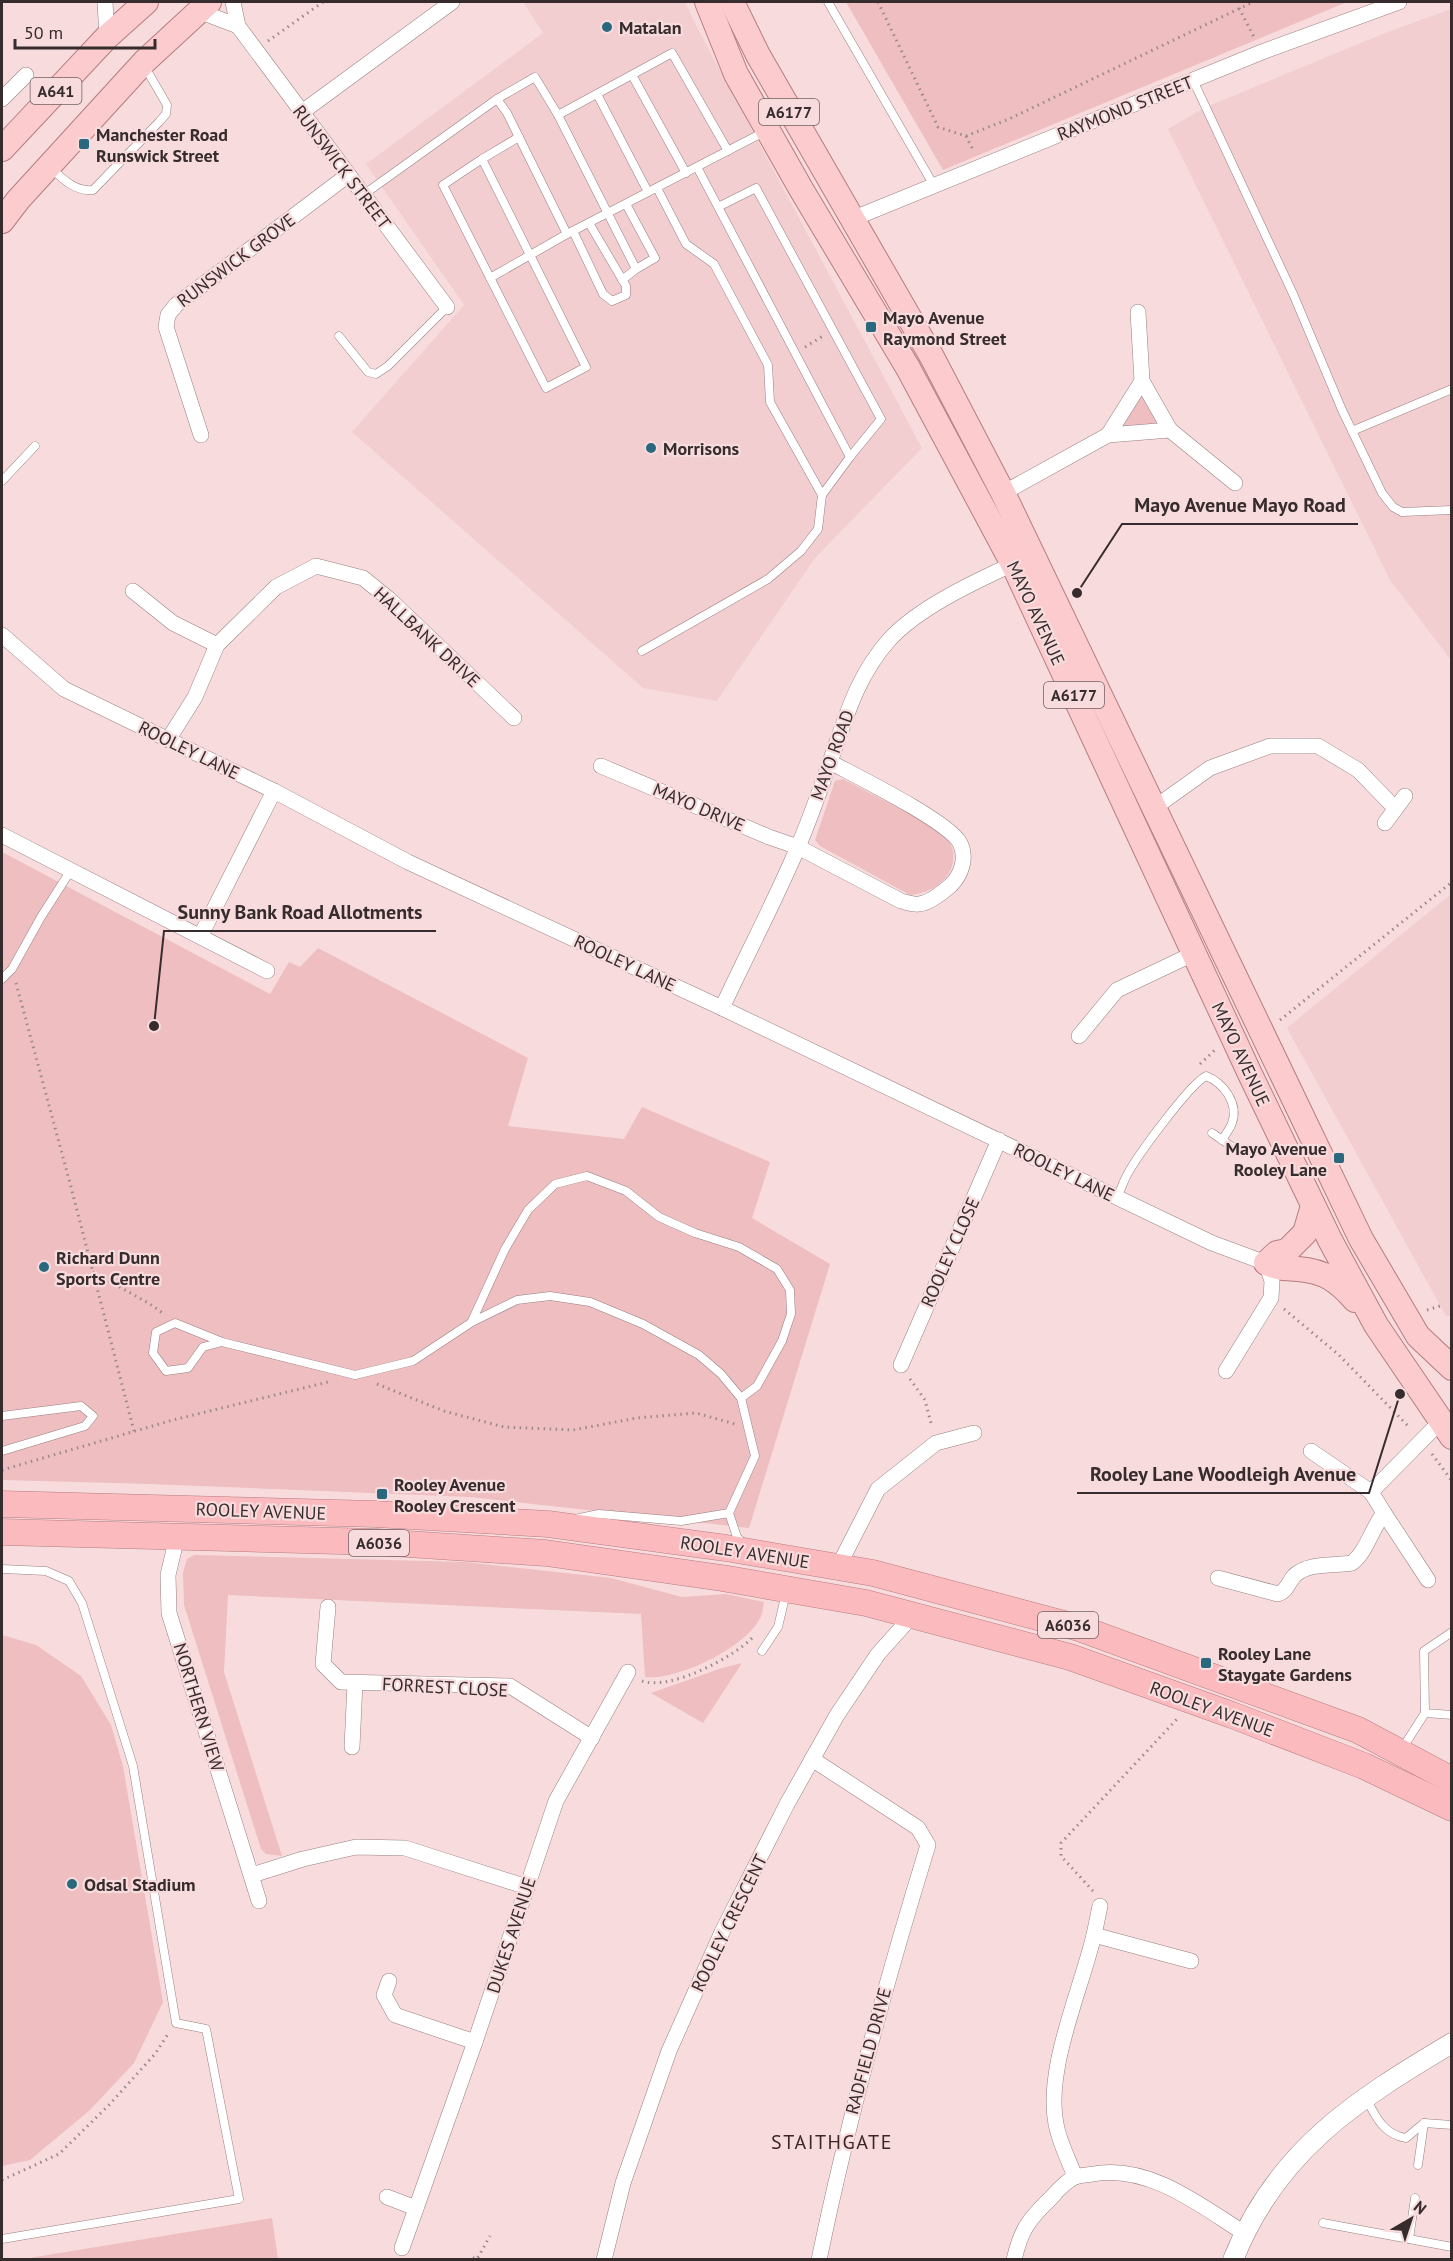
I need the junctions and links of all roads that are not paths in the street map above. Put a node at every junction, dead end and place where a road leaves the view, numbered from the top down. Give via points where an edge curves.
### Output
1 (105, 2) edge
2 (146, 2) edge
3 (233, 2) edge
4 (452, 2) edge
5 (707, 2) edge
6 (732, 2) edge
7 (828, 2) edge
8 (1400, 2) edge
9 (202, 7) edge
10 (238, 26) junction
11 (107, 37) junction
12 (143, 63) junction
13 (26, 75) dead end
14 (632, 75) junction
15 (1193, 80) junction
16 (597, 94) junction
17 (2, 99) edge
18 (498, 99) junction
19 (302, 112) junction
20 (558, 115) junction
21 (768, 130) junction
22 (519, 137) junction
23 (2, 149) edge
24 (728, 151) junction
25 (482, 159) junction
26 (49, 166) junction
27 (697, 167) junction
28 (686, 173) junction
29 (348, 175) junction
30 (933, 184) junction
31 (657, 188) junction
32 (648, 192) junction
33 (363, 195) junction
34 (626, 204) junction
35 (718, 207) junction
36 (608, 213) junction
37 (852, 219) junction
38 (2, 221) edge
39 (589, 223) junction
40 (570, 233) junction
41 (529, 256) junction
42 (636, 269) junction
43 (490, 278) junction
44 (622, 280) junction
45 (447, 307) joint
46 (1138, 312) dead end
47 (339, 336) dead end
48 (1142, 381) junction
49 (1452, 389) edge
50 (1170, 430) junction
51 (1352, 431) junction
52 (201, 435) dead end
53 (1108, 435) junction
54 (35, 446) dead end
55 (850, 457) junction
56 (2, 481) edge
57 (1235, 483) dead end
58 (1003, 493) junction
59 (822, 495) junction
60 (1452, 510) edge
61 (1013, 564) junction
62 (133, 591) dead end
63 (2, 635) edge
64 (217, 645) junction
65 (642, 651) dead end
66 (514, 718) dead end
67 (168, 740) junction
68 (830, 762) junction
69 (601, 766) dead end
70 (274, 791) junction
71 (1155, 808) junction
72 (1385, 823) dead end
73 (2, 835) edge
74 (798, 847) junction
75 (71, 870) junction
76 (201, 935) junction
77 (1195, 954) junction
78 (267, 971) dead end
79 (2, 979) edge
80 (722, 1008) junction
81 (1079, 1036) dead end
82 (1212, 1133) dead end
83 (999, 1140) junction
84 (1222, 1140) junction
85 (1231, 1146) dead end
86 (1118, 1197) junction
87 (1313, 1206) junction
88 (1266, 1263) junction
89 (472, 1322) junction
90 (1376, 1325) junction
91 (222, 1342) junction
92 (901, 1365) road end
93 (1452, 1368) edge
94 (1226, 1371) dead end
95 (741, 1398) junction
96 (2, 1416) edge
97 (1446, 1429) edge
98 (974, 1433) dead end
99 (1311, 1450) dead end
100 (2, 1452) edge
101 (1371, 1492) junction
102 (2, 1504) edge
103 (729, 1513) junction
104 (1384, 1514) junction
105 (549, 1524) junction
106 (2, 1532) edge
107 (177, 1537) junction
108 (753, 1553) junction
109 (838, 1567) junction
110 (2, 1569) edge
111 (1218, 1578) dead end
112 (1428, 1580) dead end
113 (787, 1589) junction
114 (328, 1606) dead end
115 (913, 1615) junction
116 (1452, 1632) edge
117 (762, 1651) dead end
118 (628, 1672) road end
119 (355, 1683) junction
120 (1425, 1713) junction
121 (1452, 1715) edge
122 (592, 1738) junction
123 (352, 1747) dead end
124 (1400, 1754) junction
125 (812, 1759) junction
126 (1452, 1780) edge
127 (1452, 1808) edge
128 (252, 1875) junction
129 (526, 1887) junction
130 (259, 1901) dead end
131 (1100, 1906) road end
132 (1094, 1935) junction
133 (1191, 1961) dead end
134 (389, 1981) dead end
135 (475, 2042) junction
136 (1452, 2043) edge
137 (1365, 2097) junction
138 (1424, 2123) junction
139 (1452, 2125) edge
140 (1418, 2165) dead end
141 (1075, 2177) junction
142 (387, 2197) dead end
143 (1415, 2198) dead end
144 (416, 2208) junction
145 (1323, 2223) dead end
146 (1244, 2233) junction
147 (2, 2239) edge
148 (1409, 2239) junction
149 (1452, 2247) edge
150 (402, 2248) dead end
151 (604, 2259) edge
152 (819, 2259) edge
153 (1014, 2259) edge
154 (1233, 2259) edge

1 - 11 street
2 - 11 main road, A641
3 - 10 street, RUNSWICK STREET
4 - 19 street
5 - 21 main road, MAYO AVENUE / A6177 via 736,74
6 - 37 main road, MAYO AVENUE / A6177
7 - 30 lane
8 - 15 street, RAYMOND STREET
9 - 10 street via 209,15
9 - 12 main road, A641
10 - 19 street, RUNSWICK STREET
11 - 23 main road, A641
12 - 26 main road, A641
12 - 26 lane via 167,105 166,114 93,189 75,188
13 - 17 street
14 - 16 lane
14 - 24 lane via 672,53
14 - 28 lane
15 - 30 street, RAYMOND STREET
15 - 51 lane
16 - 20 lane
16 - 32 lane
18 - 20 lane via 535,78
18 - 22 lane
18 - 33 lane
19 - 29 street, RUNSWICK STREET
20 - 36 lane
21 - 24 lane
21 - 61 main road, MAYO AVENUE / A6177 via 908,368
22 - 25 lane
22 - 40 lane
24 - 27 lane
25 - 41 lane
25 - 43 lane via 443,185
26 - 38 main road, A641
27 - 28 lane
27 - 35 lane
28 - 31 lane
29 - 33 street, RUNSWICK STREET
29 - 52 street, RUNSWICK GROVE via 168,315 167,333
30 - 37 street, RAYMOND STREET
31 - 32 lane
31 - 59 lane via 686,244 714,264 768,365 770,402
32 - 34 lane
33 - 45 street, RUNSWICK STREET
34 - 36 lane
34 - 42 lane via 655,258
35 - 55 lane
35 - 55 lane via 756,188 881,419
36 - 39 lane
36 - 42 lane
37 - 58 main road, MAYO AVENUE / A6177 via 932,357
39 - 40 lane
39 - 44 lane
40 - 41 lane
40 - 44 lane via 603,294 612,301 626,296
41 - 43 lane
41 - 43 lane via 586,367 546,388
42 - 44 lane
45 - 47 lane via 376,374 368,372
46 - 48 street
48 - 50 street
48 - 53 street
49 - 51 lane
50 - 53 street
50 - 57 street
51 - 60 lane via 1382,493 1393,507 1411,513
53 - 58 street
54 - 56 lane
55 - 59 lane
58 - 71 main road, MAYO AVENUE / A6177
59 - 65 lane via 818,529 768,579
61 - 68 street, MAYO ROAD via 928,608 891,638 859,683
61 - 77 main road, MAYO AVENUE / A6177
62 - 64 street via 173,623
63 - 67 street, ROOLEY LANE via 64,689
64 - 66 street, HALLBANK DRIVE via 276,587 316,566 363,578
64 - 67 street, HALLBANK DRIVE via 195,697
67 - 70 street, ROOLEY LANE
68 - 74 street, MAYO ROAD
68 - 74 street, MAYO DRIVE via 939,822 959,842 964,858 960,874 938,896 919,904 901,901
69 - 74 street, MAYO DRIVE
70 - 76 street
70 - 80 street, ROOLEY LANE via 418,867
71 - 72 street via 1210,768 1270,746 1318,746 1400,802
71 - 93 main road, MAYO AVENUE / A6177 via 1360,1239 1411,1312 1418,1336
73 - 75 street
74 - 80 street, MAYO ROAD
75 - 76 street
75 - 79 lane via 12,969
76 - 78 street
77 - 81 street via 1117,990
77 - 87 main road, MAYO AVENUE / A6177
80 - 83 street, ROOLEY LANE
82 - 84 lane
83 - 86 street, ROOLEY LANE
83 - 92 street, ROOLEY CLOSE
84 - 85 lane
84 - 86 lane via 1235,1112 1229,1095 1216,1080 1206,1076 1175,1108 1128,1174
86 - 88 street, ROOLEY LANE via 1212,1243
87 - 88 main road via 1305,1233 1287,1251 1277,1253
87 - 90 main road, MAYO AVENUE / A6177
88 - 90 main road via 1280,1269 1316,1271 1340,1283
88 - 94 street via 1272,1299
89 - 91 lane via 413,1361 355,1375
89 - 95 lane via 517,1300 550,1296 590,1302 643,1324 699,1355
89 - 95 lane via 505,1249 528,1210 555,1184 587,1176 626,1191 659,1217 739,1247 777,1269 790,1290 791,1314 782,1341 758,1386
90 - 97 main road, MAYO AVENUE / A6177
91 - 91 lane via 203,1347 188,1368 166,1371 153,1353 156,1332 175,1323
95 - 103 lane via 755,1456
96 - 100 lane via 81,1406 93,1416 85,1426
97 - 101 street via 1422,1440
98 - 109 street via 936,1443 878,1489
99 - 101 street
101 - 104 street
102 - 105 highway, ROOLEY AVENUE / A6036 via 375,1514
103 - 105 lane via 681,1521 599,1514
103 - 108 lane via 737,1537
104 - 111 street via 1352,1563 1304,1569 1284,1592 1278,1594
104 - 112 street
105 - 108 highway, ROOLEY AVENUE / A6036
106 - 107 highway, ROOLEY AVENUE / A6036
107 - 113 highway, ROOLEY AVENUE / A6036 via 377,1542 546,1553
107 - 128 street, NORTHERN VIEW via 168,1575 169,1613
108 - 109 highway, ROOLEY AVENUE / A6036
109 - 124 highway, ROOLEY AVENUE / A6036 via 1079,1628 1358,1731
110 - 147 lane via 46,1570 69,1581 82,1603 133,1766 176,2023 206,2029 239,2199
113 - 115 highway, ROOLEY AVENUE / A6036 via 866,1602
113 - 117 lane via 778,1627
114 - 119 street, FORREST CLOSE via 323,1664 341,1682
115 - 125 street, ROOLEY CRESCENT via 878,1654
115 - 127 highway, ROOLEY AVENUE / A6036 via 1070,1657 1188,1699 1364,1766
116 - 120 lane via 1424,1651
118 - 122 street, DUKES AVENUE
119 - 122 street, FORREST CLOSE via 510,1686
119 - 123 street, FORREST CLOSE
120 - 121 lane
120 - 124 lane
122 - 129 street, DUKES AVENUE via 556,1801
124 - 126 highway, ROOLEY AVENUE / A6036
125 - 151 street, ROOLEY CRESCENT via 722,1932 669,2051 623,2183
125 - 152 street, RADFIELD DRIVE via 918,1828 928,1845 883,1992
128 - 129 street via 333,1851 356,1847 405,1848
128 - 130 street, NORTHERN VIEW
129 - 135 street, DUKES AVENUE
131 - 132 street
132 - 133 street
132 - 141 street via 1054,2083 1056,2126
134 - 135 street via 384,1995 395,2015
135 - 144 street, DUKES AVENUE
136 - 137 street
137 - 138 lane via 1378,2122 1397,2137 1406,2138
137 - 146 street via 1330,2123 1299,2155 1263,2200
138 - 139 lane
138 - 140 lane
141 - 146 street via 1105,2172 1154,2180
141 - 153 street via 1030,2217
142 - 144 street
143 - 148 lane
144 - 150 street, DUKES AVENUE
145 - 148 lane
146 - 154 street
148 - 149 lane

